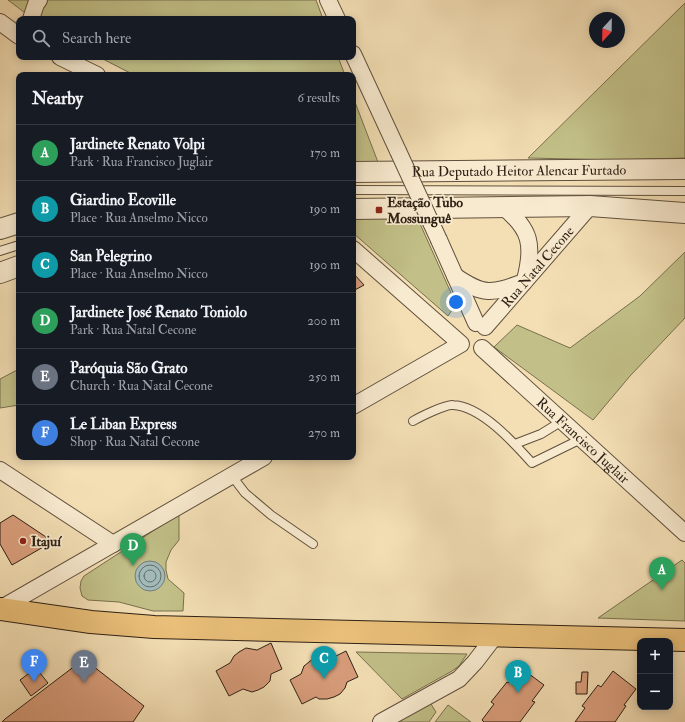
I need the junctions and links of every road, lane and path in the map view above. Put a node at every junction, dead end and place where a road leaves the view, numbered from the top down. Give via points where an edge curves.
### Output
1 (39, 0) edge
2 (328, 0) edge
3 (32, 16) edge
4 (336, 16) edge
5 (0, 22) edge
6 (16, 34) edge
7 (66, 60) edge
8 (356, 60) edge
9 (91, 72) edge
10 (685, 169) edge
11 (356, 172) edge
12 (356, 190) edge
13 (685, 191) edge
14 (502, 206) junction
15 (590, 206) junction
16 (356, 208) edge
17 (685, 213) edge
18 (16, 224) edge
19 (0, 229) edge
20 (16, 246) edge
21 (0, 251) edge
22 (356, 252) edge
23 (16, 267) edge
24 (0, 272) edge
25 (455, 276) junction
26 (525, 282) junction
27 (480, 325) junction
28 (462, 344) junction
29 (482, 348) junction
30 (356, 404) edge
31 (413, 421) dead end
32 (562, 421) junction
33 (581, 439) junction
34 (515, 444) junction
35 (259, 460) edge
36 (0, 470) edge
37 (232, 476) junction
38 (685, 533) edge
39 (113, 544) junction
40 (313, 544) dead end
41 (0, 609) edge
42 (495, 636) junction
43 (685, 640) edge
44 (381, 722) edge

1 - 3 street
2 - 4 street
5 - 6 street
7 - 9 street
8 - 25 street, bridge
10 - 11 street, Rua Deputado Heitor Alencar Furtado
12 - 13 lane
14 - 15 street
14 - 16 street
14 - 26 street via 520,223 529,243 529,267
15 - 17 street
15 - 26 street, Rua Natal Cecone
18 - 19 street
20 - 21 lane
22 - 28 street
23 - 24 street
25 - 26 street via 478,290 487,291
25 - 27 street
26 - 27 street, Rua Natal Cecone
27 - 28 street via 464,326 460,335
27 - 29 street via 487,331 487,341
28 - 29 street via 473,351
28 - 30 street
29 - 32 street, Rua Francisco Juglair
31 - 34 lane via 452,404 468,408 494,425
32 - 33 street, Rua Francisco Juglair
32 - 34 lane via 541,434
33 - 34 lane via 532,463
33 - 38 street, Rua Francisco Juglair
35 - 37 street
36 - 39 street
37 - 39 street
37 - 40 lane via 245,493
39 - 41 street
41 - 42 main road via 154,627
42 - 43 main road
42 - 44 street via 459,679

